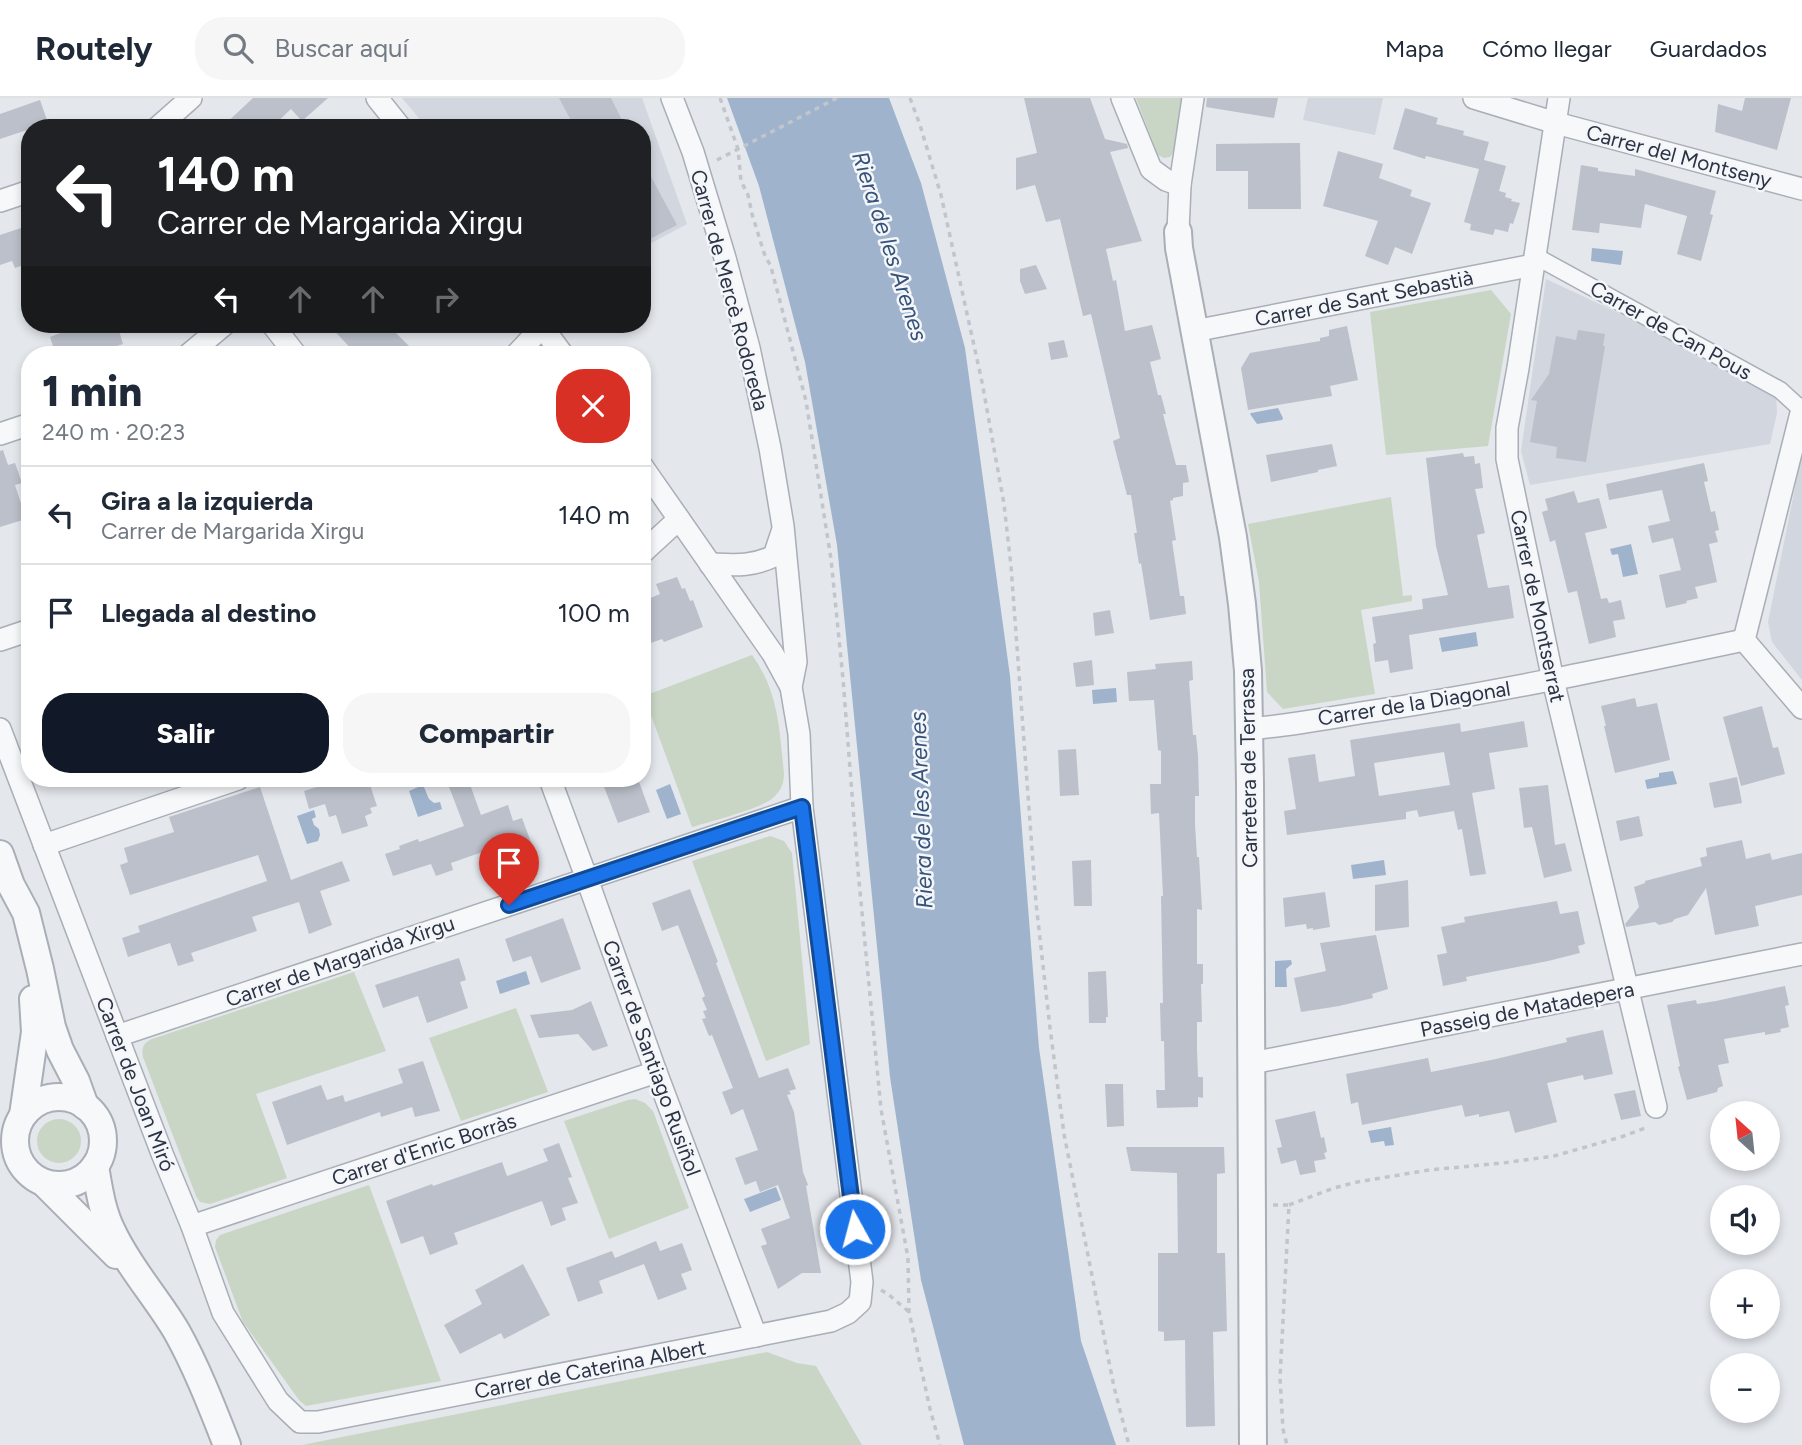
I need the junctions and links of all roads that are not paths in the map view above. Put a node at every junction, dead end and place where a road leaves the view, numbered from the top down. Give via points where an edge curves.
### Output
1 (191, 98) edge
2 (377, 98) edge
3 (672, 98) edge
4 (1122, 98) edge
5 (1194, 98) edge
6 (1474, 98) edge
7 (1559, 98) edge
8 (167, 119) edge
9 (394, 119) edge
10 (1556, 122) junction
11 (1180, 185) junction
12 (1802, 189) edge
13 (21, 194) edge
14 (0, 201) edge
15 (1178, 232) joint
16 (1535, 261) junction
17 (1194, 331) junction
18 (214, 333) edge
19 (199, 346) edge
20 (1802, 410) edge
21 (21, 427) edge
22 (0, 434) edge
23 (651, 479) edge
24 (679, 519) junction
25 (783, 526) junction
26 (651, 544) edge
27 (710, 564) junction
28 (21, 632) edge
29 (0, 640) edge
30 (1744, 640) junction
31 (1553, 680) junction
32 (791, 687) junction
33 (1802, 708) edge
34 (0, 729) edge
35 (1248, 729) junction
36 (21, 784) edge
37 (22, 787) edge
38 (214, 787) edge
39 (553, 787) edge
40 (802, 807) junction
41 (44, 845) junction
42 (0, 854) edge
43 (587, 878) junction
44 (12, 885) junction
45 (1802, 954) edge
46 (1627, 989) junction
47 (117, 1036) junction
48 (1252, 1063) junction
49 (656, 1072) junction
50 (85, 1106) junction
51 (1656, 1107) road end
52 (13, 1131) edge
53 (95, 1166) junction
54 (0, 1175) edge
55 (39, 1181) junction
56 (192, 1226) junction
57 (140, 1278) junction
58 (757, 1336) junction
59 (300, 1422) joint
60 (227, 1445) edge
61 (1253, 1445) edge

1 - 8 street
2 - 9 street
3 - 25 street, Carrer de Mercè Rodoreda via 693,152 746,335
4 - 11 street via 1151,169
5 - 11 street, Carretera de Terrassa
6 - 10 street, Carrer del Montseny
7 - 10 street, Carrer de Montserrat
10 - 12 street, Carrer del Montseny
10 - 16 street, Carrer de Montserrat
11 - 15 street, Carretera de Terrassa
13 - 14 street
15 - 17 street, Carretera de Terrassa
16 - 17 street, Carrer de Sant Sebastià
16 - 20 street, Carrer de Can Pous via 1780,390
16 - 31 street, Carrer de Montserrat via 1507,428 1507,459
17 - 35 street, Carretera de Terrassa via 1237,569 1248,671
18 - 19 street
20 - 30 street
21 - 22 street
23 - 24 street
24 - 26 street
24 - 27 street
25 - 27 street via 774,556 745,566
25 - 32 street, Carrer de Mercè Rodoreda via 796,662
27 - 32 street via 774,654
28 - 29 street
30 - 31 street, Carrer de la Diagonal
30 - 33 street
31 - 35 street, Carrer de la Diagonal
31 - 46 street, Carrer de Montserrat
32 - 40 street via 799,734
34 - 36 street, Carrer de Joan Miró
35 - 48 street, Carretera de Terrassa
37 - 41 street, Carrer de Joan Miró
38 - 41 street
39 - 43 street, Carrer de Santiago Rusiñol
40 - 43 street, Carrer de Margarida Xirgu
40 - 58 street, Carrer de Caterina Albert via 862,1282 860,1302 848,1313 831,1321
41 - 47 street, Carrer de Joan Miró
42 - 44 street
43 - 47 street, Carrer de Margarida Xirgu
43 - 49 street, Carrer de Santiago Rusiñol
44 - 50 street via 26,913 52,1027
44 - 52 street via 12,926 35,1013
45 - 46 street, Passeig de Matadepera
46 - 48 street, Passeig de Matadepera
46 - 51 street, Carrer de Montserrat
47 - 56 street, Carrer de Joan Miró
48 - 61 street, Carretera de Terrassa
49 - 56 street, Carrer d'Enric Borràs
49 - 58 street, Carrer de Santiago Rusiñol
50 - 52 street via 64,1097 41,1101
50 - 53 street via 101,1127 101,1154
52 - 55 street via 18,1158
53 - 55 street via 67,1185
53 - 57 street via 113,1234
54 - 55 street
55 - 57 street
56 - 59 street, Carrer de Joan Miró via 223,1313 278,1401
57 - 60 street via 188,1352
58 - 59 street, Carrer de Caterina Albert

